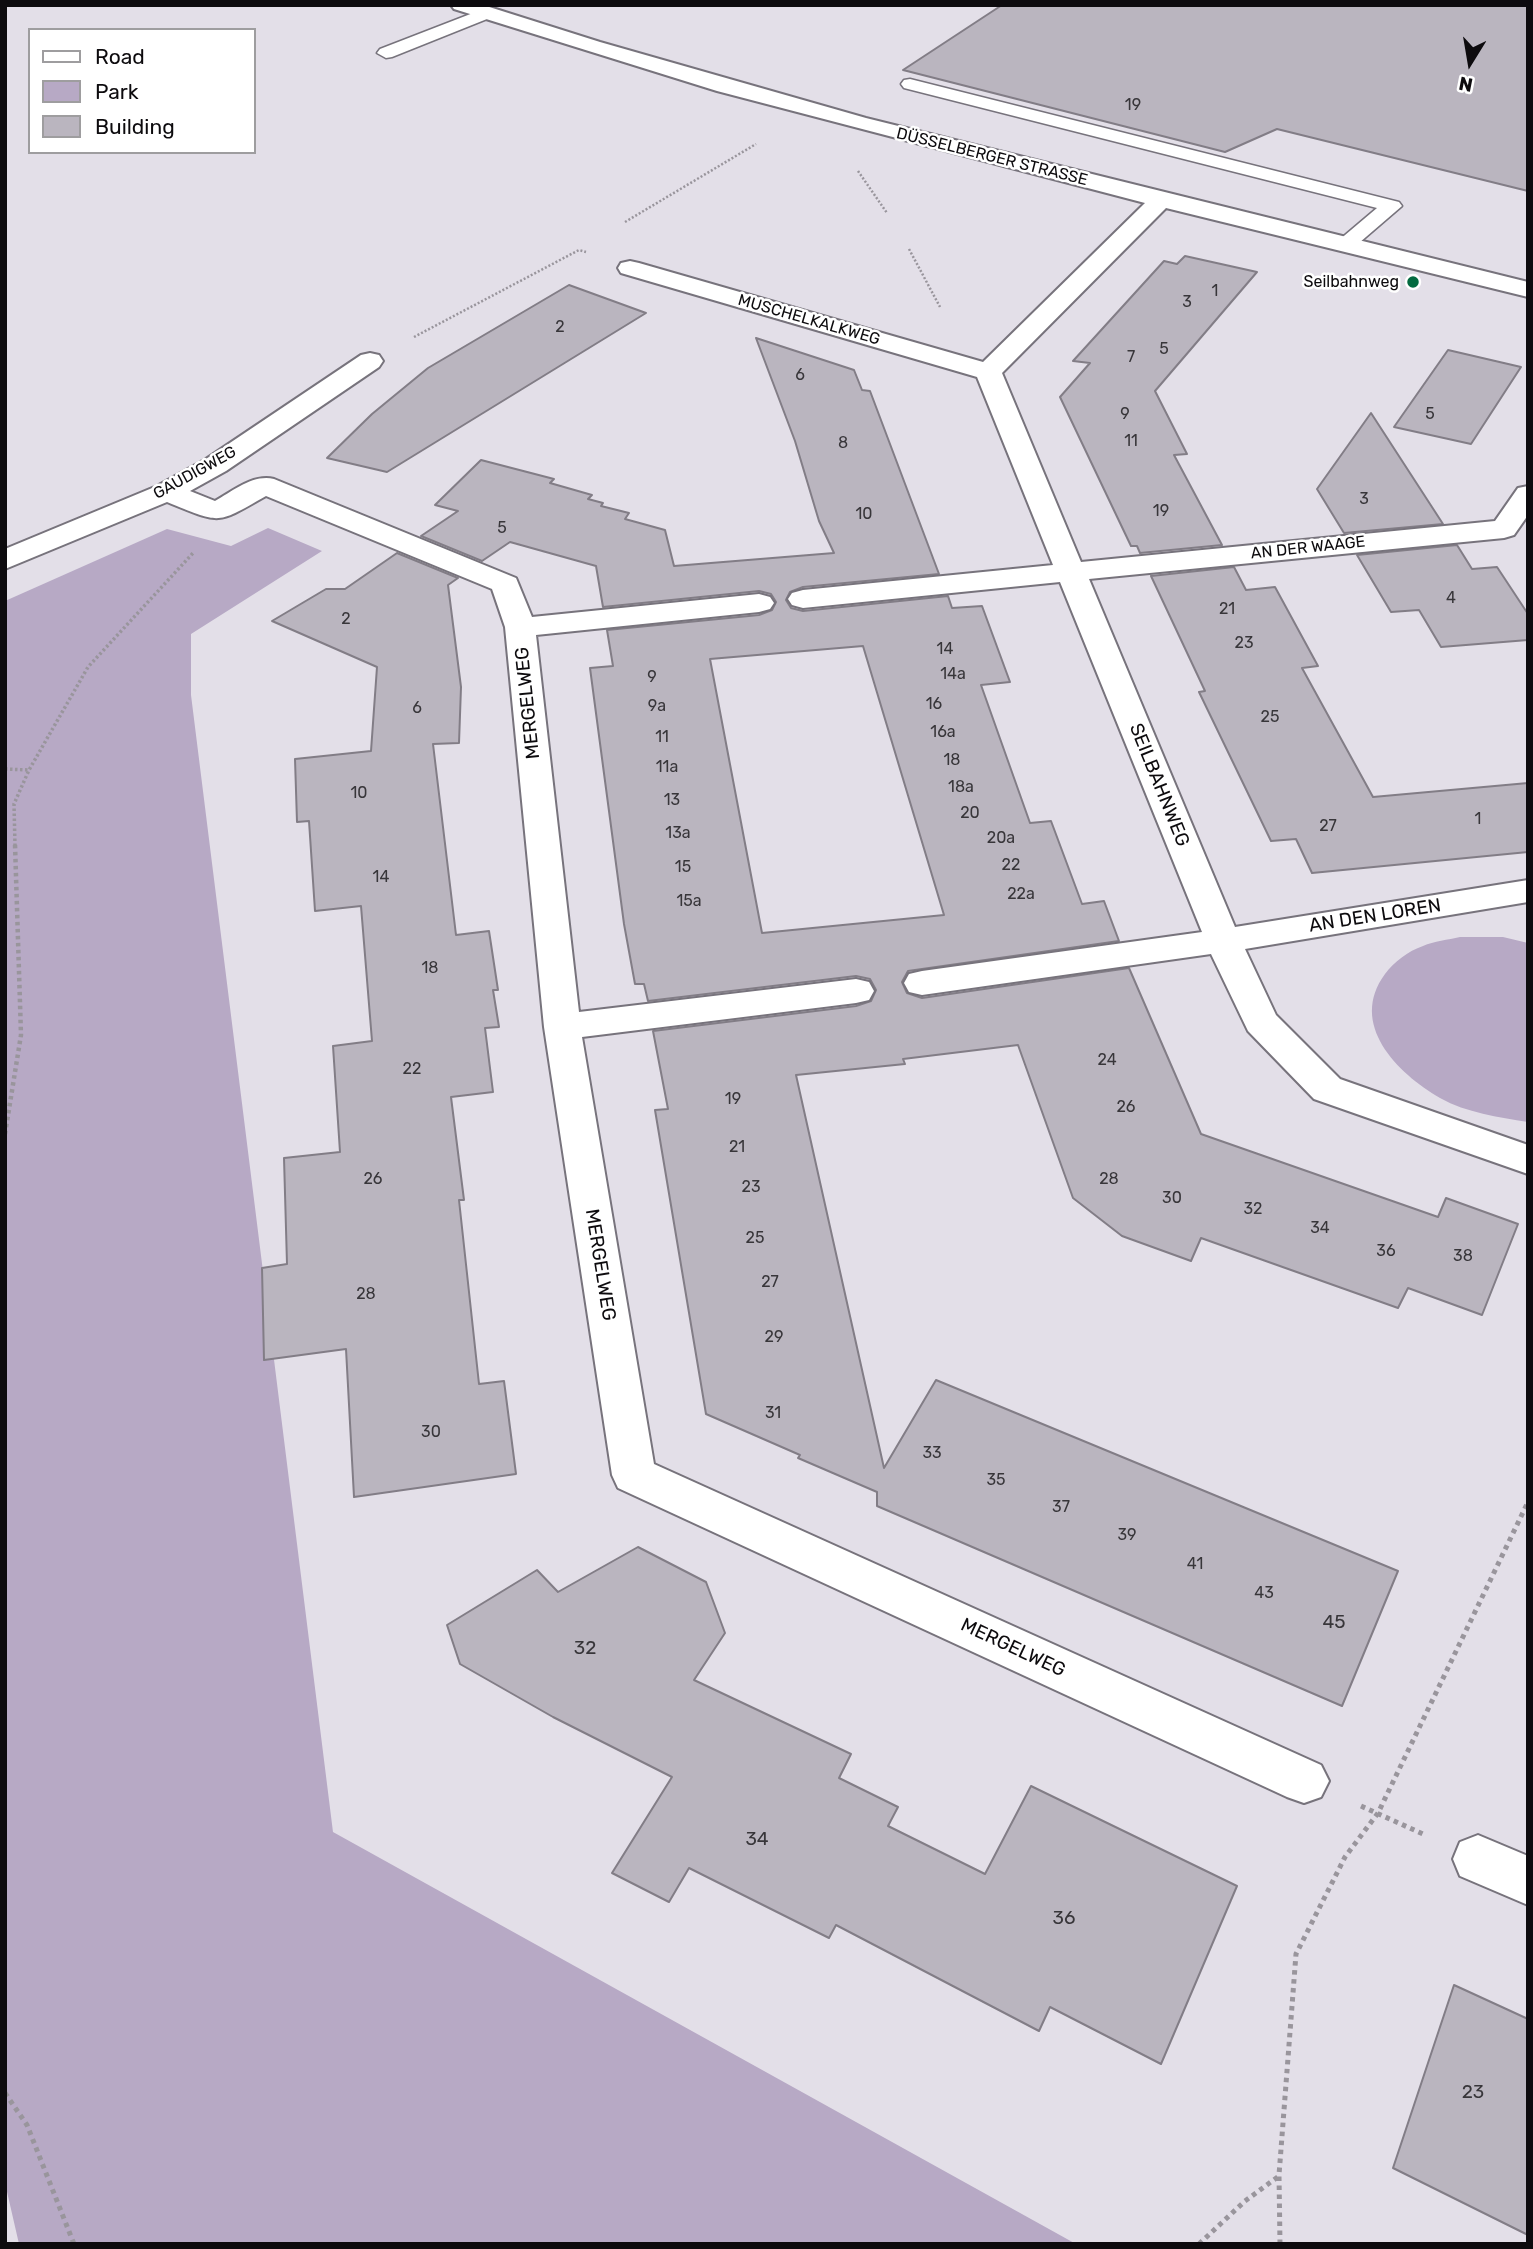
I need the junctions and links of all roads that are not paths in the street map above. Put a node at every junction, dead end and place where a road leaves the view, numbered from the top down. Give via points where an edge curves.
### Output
1 (461, 5) edge
2 (486, 13) junction
3 (386, 52) dead end
4 (910, 84) dead end
5 (1161, 201) junction
6 (1345, 245) junction
7 (630, 268) road end
8 (1528, 290) edge
9 (370, 360) road end
10 (988, 372) junction
11 (216, 465) junction
12 (264, 485) junction
13 (167, 492) junction
14 (1528, 494) edge
15 (6, 558) edge
16 (1071, 572) junction
17 (803, 599) dead end
18 (759, 603) dead end
19 (520, 627) junction
20 (1528, 891) edge
21 (1223, 941) junction
22 (922, 983) dead end
23 (856, 991) dead end
24 (562, 1027) junction
25 (1528, 1160) edge
26 (1304, 1781) dead end
27 (1478, 1859) dead end
28 (1528, 1881) edge

1 - 2 street, DÜSSELBERGER STRASSE
2 - 3 lane
2 - 5 street, DÜSSELBERGER STRASSE via 663,69
4 - 6 lane via 1392,206
5 - 6 street, DÜSSELBERGER STRASSE
5 - 10 street
6 - 8 street, DÜSSELBERGER STRASSE
7 - 10 street, MUSCHELKALKWEG
9 - 11 street, GAUDIGWEG
10 - 16 street, SEILBAHNWEG
11 - 12 street, MERGELWEG
11 - 13 street, GAUDIGWEG
12 - 13 street via 217,512
12 - 19 street, MERGELWEG via 505,584
13 - 15 street, GAUDIGWEG
14 - 16 street, AN DER WAAGE via 1504,529
16 - 17 street, AN DER WAAGE
16 - 21 street, SEILBAHNWEG
18 - 19 street
19 - 24 street, MERGELWEG
20 - 21 street, AN DEN LOREN
21 - 22 street, AN DEN LOREN
21 - 25 street, SEILBAHNWEG via 1261,1022 1327,1088
23 - 24 street
24 - 26 street, MERGELWEG via 634,1475
27 - 28 street

